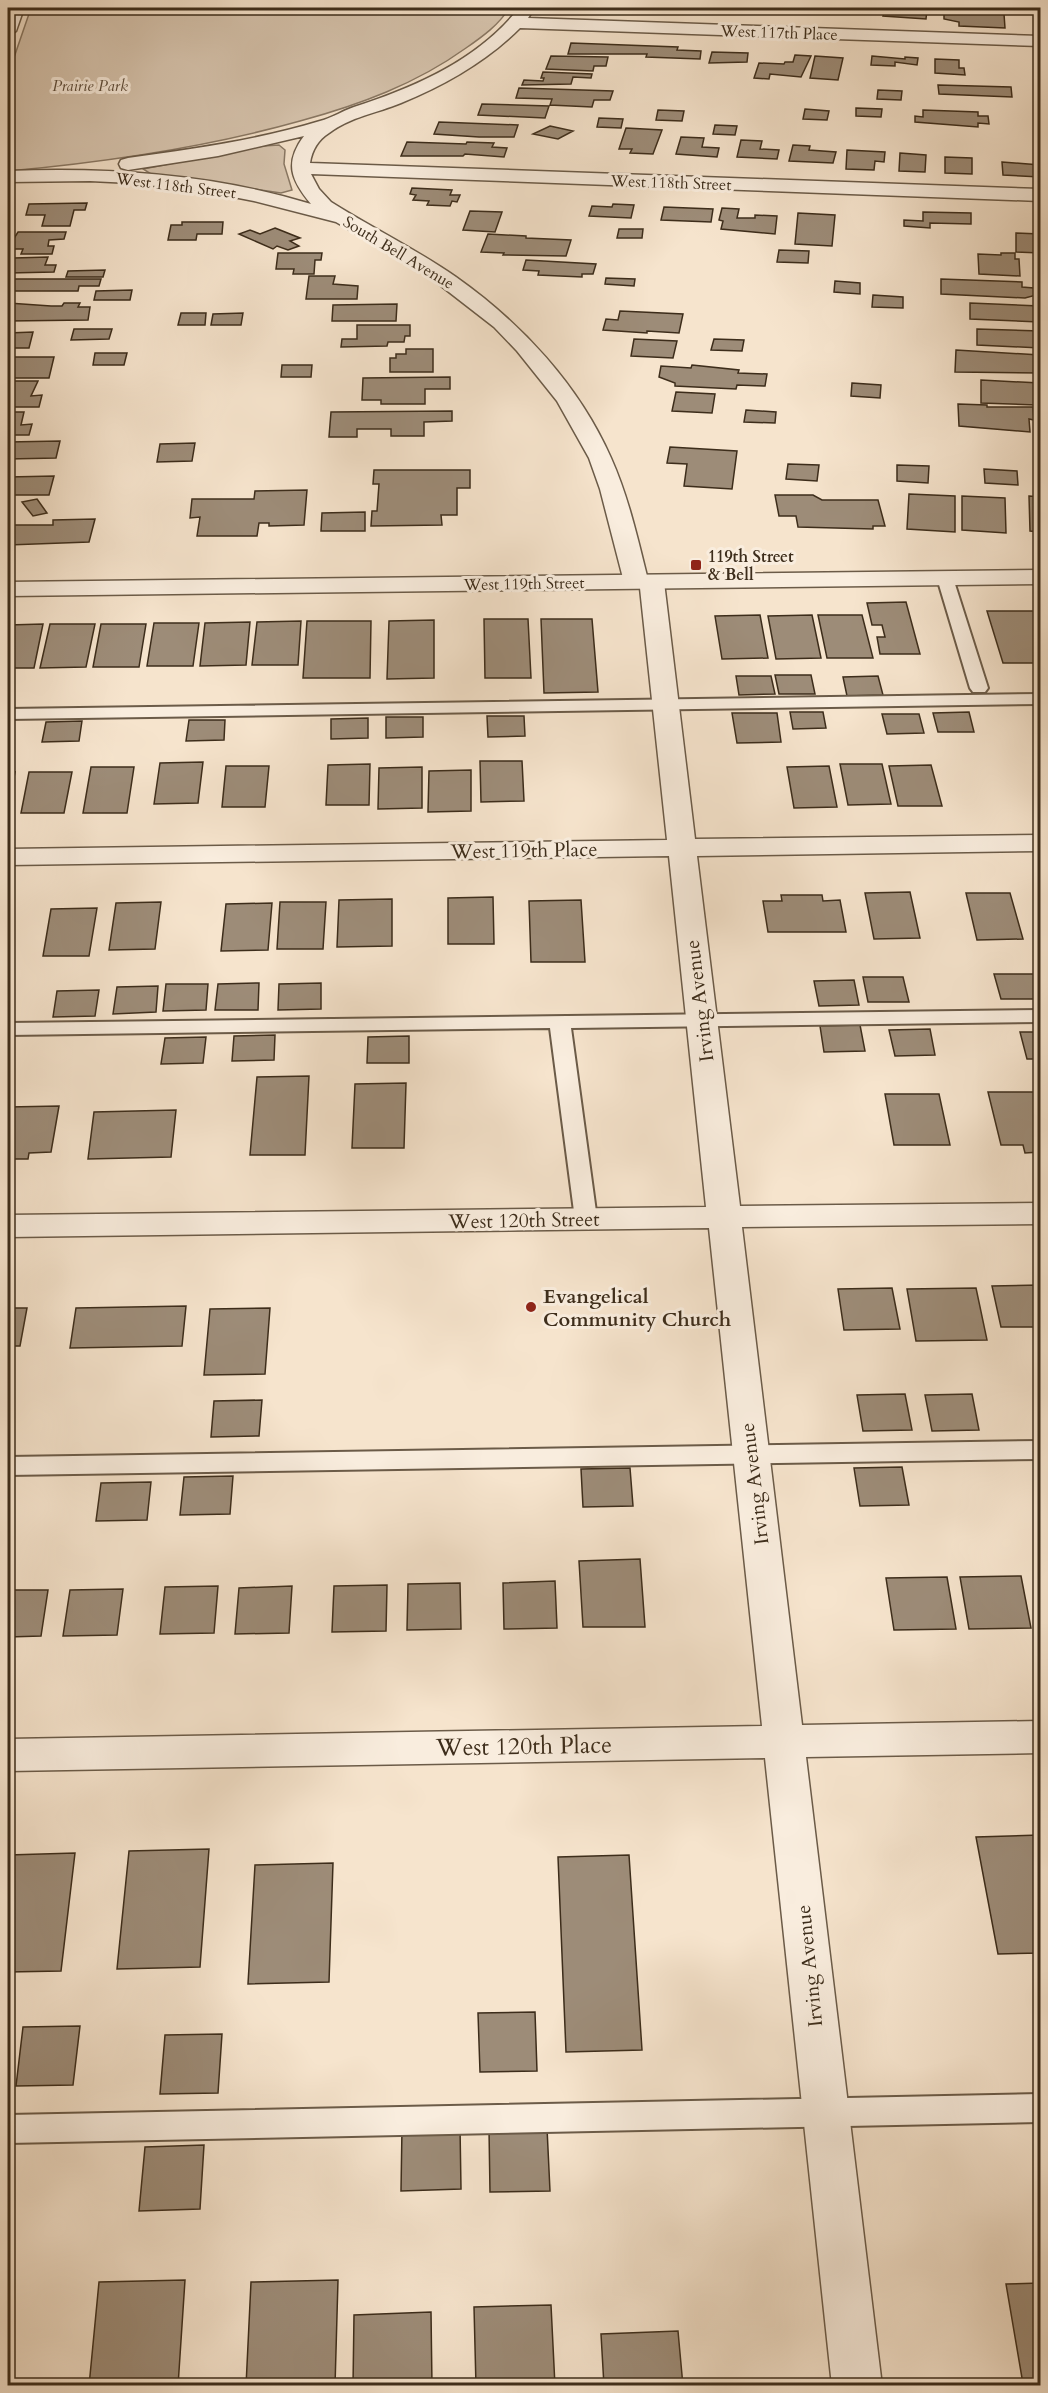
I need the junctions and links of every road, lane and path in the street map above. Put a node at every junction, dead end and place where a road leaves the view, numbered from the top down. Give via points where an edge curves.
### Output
1 (16, 8) edge
2 (522, 15) edge
3 (8, 31) edge
4 (1041, 41) edge
5 (329, 124) junction
6 (301, 168) junction
7 (36, 175) junction
8 (8, 177) edge
9 (1041, 195) edge
10 (349, 223) junction
11 (1041, 577) edge
12 (945, 578) junction
13 (644, 582) junction
14 (8, 590) edge
15 (980, 688) dead end
16 (1041, 699) edge
17 (665, 703) junction
18 (8, 714) edge
19 (1041, 843) edge
20 (682, 848) junction
21 (8, 857) edge
22 (1041, 1016) edge
23 (701, 1020) junction
24 (560, 1022) junction
25 (8, 1029) edge
26 (1041, 1213) edge
27 (724, 1217) junction
28 (586, 1219) junction
29 (8, 1227) edge
30 (1041, 1450) edge
31 (750, 1454) junction
32 (8, 1466) edge
33 (1041, 1737) edge
34 (784, 1741) junction
35 (8, 1755) edge
36 (1041, 2108) edge
37 (826, 2112) junction
38 (8, 2129) edge
39 (857, 2385) edge

1 - 3 street
2 - 4 street, West 117th Place
2 - 5 street via 462,66 429,84
5 - 6 street via 306,146
5 - 7 street, West 118th Street via 218,151
6 - 9 street, West 118th Street
6 - 10 street, South Bell Avenue via 311,194
7 - 8 street, West 118th Street
7 - 10 street, West 118th Street via 148,178 193,184 264,197
10 - 13 street, South Bell Avenue via 450,282 539,361 599,457
11 - 12 street, West 119th Street
12 - 13 street, West 119th Street
12 - 15 lane
13 - 14 street, West 119th Street
13 - 17 street, Irving Avenue
16 - 17 lane
17 - 18 lane
17 - 20 street, Irving Avenue
19 - 20 street, West 119th Place
20 - 21 street, West 119th Place
20 - 23 street, Irving Avenue
22 - 23 lane
23 - 24 lane
23 - 27 street, Irving Avenue
24 - 25 lane
24 - 28 lane
26 - 27 street, West 120th Street
27 - 28 street, West 120th Street
27 - 31 street, Irving Avenue
28 - 29 street, West 120th Street
30 - 31 lane
31 - 32 lane
31 - 34 street, Irving Avenue
33 - 34 street, West 120th Place
34 - 35 street, West 120th Place
34 - 37 street, Irving Avenue
36 - 37 lane
37 - 38 lane
37 - 39 street, Irving Avenue

